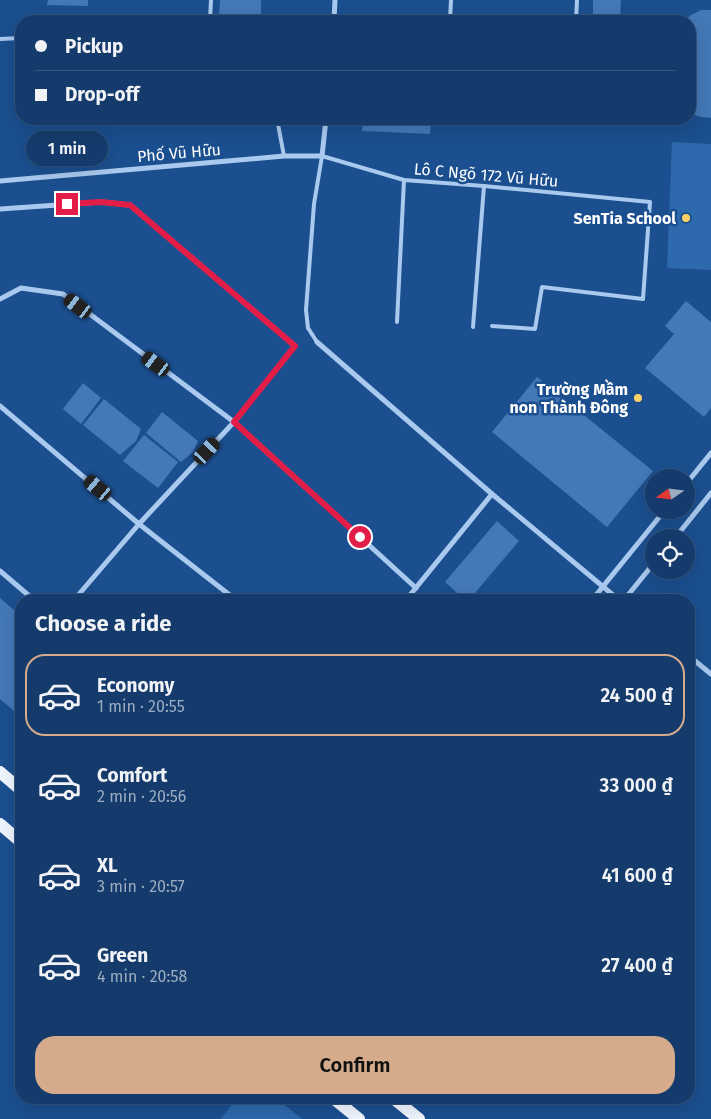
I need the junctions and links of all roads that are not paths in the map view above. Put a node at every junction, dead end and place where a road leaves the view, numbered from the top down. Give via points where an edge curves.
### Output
1 (211, 0) edge
2 (334, 0) edge
3 (451, 0) edge
4 (577, 0) edge
5 (210, 15) edge
6 (334, 15) edge
7 (450, 15) edge
8 (576, 15) edge
9 (15, 38) edge
10 (0, 39) edge
11 (278, 125) edge
12 (325, 125) edge
13 (284, 156) junction
14 (322, 156) junction
15 (0, 180) edge
16 (404, 180) junction
17 (484, 186) junction
18 (0, 210) edge
19 (0, 300) edge
20 (397, 322) dead end
21 (492, 326) dead end
22 (473, 327) dead end
23 (317, 342) joint
24 (0, 406) edge
25 (234, 422) junction
26 (711, 454) edge
27 (695, 473) edge
28 (711, 493) edge
29 (492, 494) junction
30 (658, 519) edge
31 (139, 524) junction
32 (682, 529) edge
33 (0, 572) edge
34 (645, 574) edge
35 (602, 587) junction
36 (416, 588) junction
37 (27, 594) edge
38 (79, 594) edge
39 (228, 594) edge
40 (411, 594) edge
41 (597, 594) edge
42 (611, 594) edge
43 (629, 594) edge
44 (695, 661) edge
45 (711, 674) edge
46 (0, 772) edge
47 (15, 785) edge
48 (0, 824) edge
49 (15, 837) edge
50 (340, 1104) edge
51 (400, 1104) edge
52 (359, 1119) edge
53 (419, 1119) edge

1 - 5 lane
2 - 6 street
3 - 7 lane
4 - 8 lane
9 - 10 lane
11 - 13 lane
12 - 14 street
13 - 14 street, Phố Vũ Hữu
13 - 15 street, Phố Vũ Hữu
14 - 16 lane, Lô C Ngõ 172 Vũ Hữu
14 - 23 lane via 314,204 306,310 308,328
16 - 17 lane, Lô C Ngõ 172 Vũ Hữu
16 - 20 lane
17 - 21 lane, Lô C Ngõ 172 Vũ Hữu via 650,202 643,299 542,287 535,329
17 - 22 lane
18 - 25 street via 101,202 130,205 295,346
19 - 25 street via 21,288 63,294
23 - 29 street
24 - 31 street
25 - 31 street
25 - 36 street
26 - 27 street
28 - 32 street
29 - 35 street
29 - 36 street
30 - 35 street
31 - 38 street
31 - 39 street
33 - 37 street
34 - 43 street
35 - 41 street
35 - 42 street
36 - 40 street
44 - 45 street
46 - 47 main road
48 - 49 main road
50 - 52 main road
51 - 53 main road

